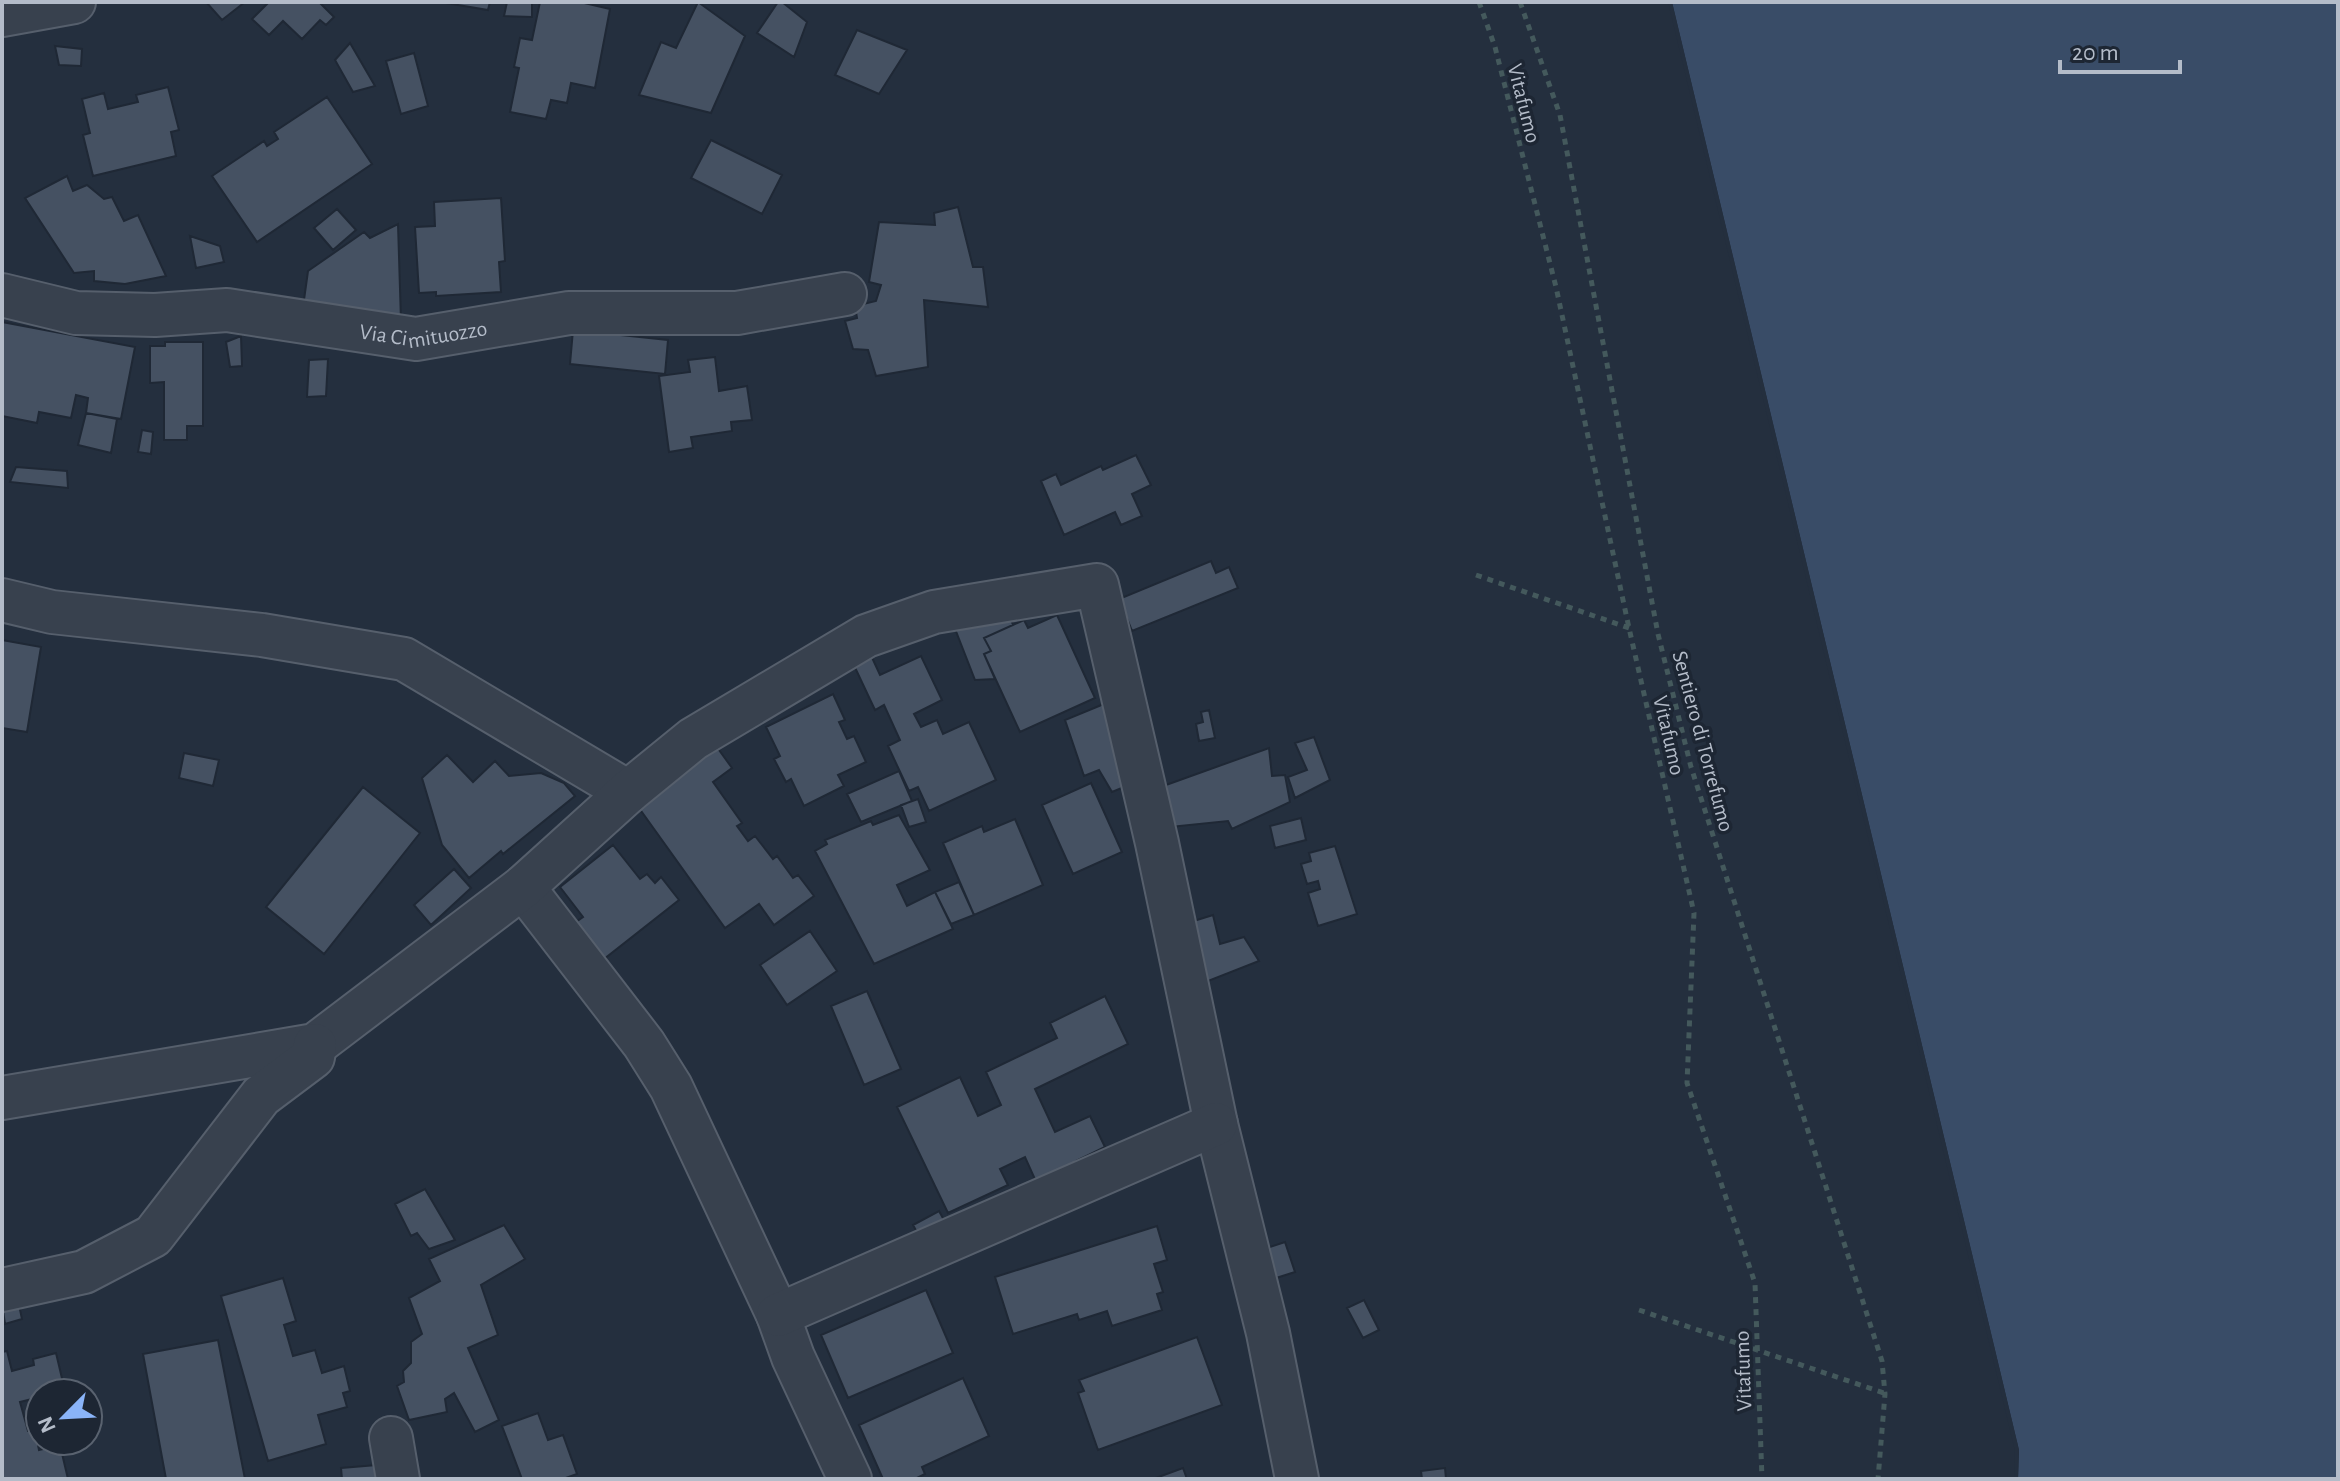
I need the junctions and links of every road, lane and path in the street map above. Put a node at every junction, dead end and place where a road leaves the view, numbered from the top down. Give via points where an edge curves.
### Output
1 (74, 2) edge
2 (1479, 2) edge
3 (1520, 2) edge
4 (2, 15) edge
5 (845, 294) dead end
6 (2, 295) edge
7 (1476, 575) dead end
8 (2, 600) edge
9 (1629, 628) junction
10 (628, 792) junction
11 (523, 887) junction
12 (315, 1045) junction
13 (2, 1098) edge
14 (1216, 1124) junction
15 (2, 1290) edge
16 (1639, 1310) dead end
17 (778, 1315) junction
18 (1757, 1349) junction
19 (1885, 1394) junction
20 (391, 1438) dead end
21 (398, 1479) edge
22 (850, 1479) edge
23 (1297, 1479) edge
24 (1762, 1479) edge
25 (1878, 1479) edge

1 - 4 street
2 - 9 path, Vitafumo via 1556,287
3 - 19 path, Sentiero di Torrefumo via 1560,115 1658,634 1691,767 1882,1361
5 - 6 street, Via Cimituozzo via 737,313 569,313 416,339 227,310 76,313
7 - 9 path
8 - 10 street via 52,612 262,635 404,659
9 - 18 path, Vitafumo via 1694,913 1687,1083 1755,1283
10 - 11 street
10 - 14 street via 693,739 866,636 934,612 1097,585
11 - 12 street
11 - 17 street via 671,1087
12 - 13 street
12 - 15 street via 313,1057 261,1096 153,1236 84,1272
14 - 17 street
14 - 23 street via 1268,1333
16 - 18 path
17 - 22 street
18 - 19 path
18 - 24 path, Vitafumo
19 - 25 path, Sentiero di Torrefumo
20 - 21 street

